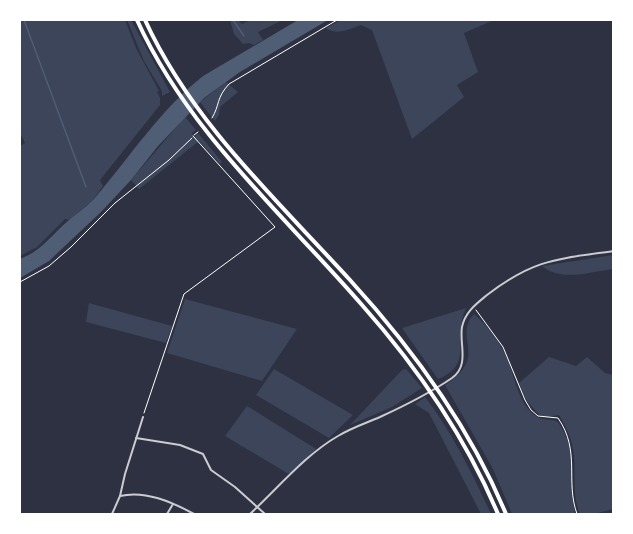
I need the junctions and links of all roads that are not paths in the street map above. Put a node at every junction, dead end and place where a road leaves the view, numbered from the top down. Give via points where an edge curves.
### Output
1 (137, 20) edge
2 (145, 20) edge
3 (614, 251) edge
4 (143, 417) road end
5 (136, 438) junction
6 (120, 496) junction
7 (173, 504) junction
8 (256, 508) junction
9 (112, 514) edge
10 (167, 514) edge
11 (194, 514) edge
12 (250, 514) edge
13 (265, 514) edge
14 (498, 514) edge
15 (506, 514) edge

1 - 14 highway via 157,60 192,113 248,182 404,356 458,437
2 - 15 highway via 197,108 409,349 471,443
3 - 8 street via 535,265 508,280 468,312 463,324 462,362 451,378 334,438
4 - 5 street
5 - 6 street
5 - 8 street via 180,445 203,454 211,470
6 - 7 street via 140,494
6 - 9 street
7 - 10 street
7 - 11 street
8 - 12 street
8 - 13 street

